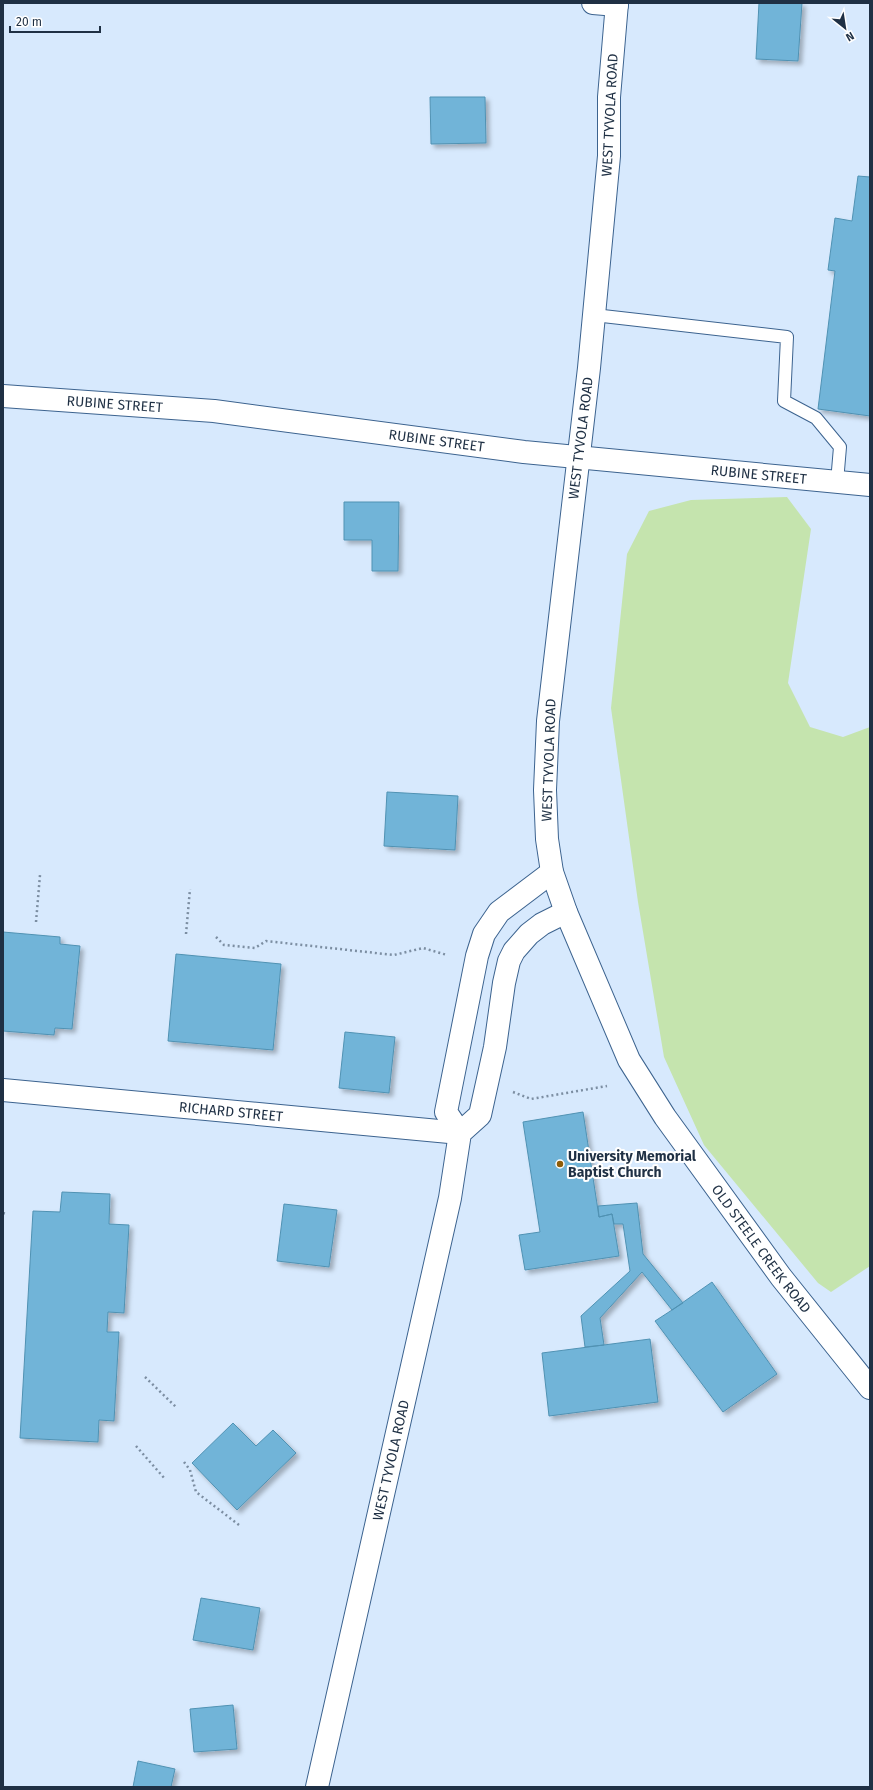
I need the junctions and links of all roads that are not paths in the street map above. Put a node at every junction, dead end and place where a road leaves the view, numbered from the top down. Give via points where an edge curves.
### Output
1 (593, 3) edge
2 (617, 4) edge
3 (594, 315) junction
4 (3, 396) edge
5 (578, 458) junction
6 (837, 482) junction
7 (870, 485) edge
8 (552, 872) junction
9 (566, 912) junction
10 (3, 1090) edge
11 (460, 1133) junction
12 (870, 1388) edge
13 (317, 1787) edge

1 - 2 street
2 - 3 street, WEST TYVOLA ROAD via 609,97 609,156
3 - 5 street, WEST TYVOLA ROAD
3 - 6 lane via 787,337 784,401 816,418 840,447
4 - 5 street, RUBINE STREET via 214,412
5 - 6 street, RUBINE STREET
5 - 8 street, WEST TYVOLA ROAD via 548,721 545,790 547,839
6 - 7 street, RUBINE STREET
8 - 9 street, WEST TYVOLA ROAD
8 - 11 street via 499,912 484,934 477,956 446,1112
9 - 11 street via 542,924 514,951 504,983 495,1047 480,1115
9 - 12 street, OLD STEELE CREEK ROAD via 629,1060 653,1098 781,1277
10 - 11 street, RICHARD STREET
11 - 13 street, WEST TYVOLA ROAD via 450,1198

